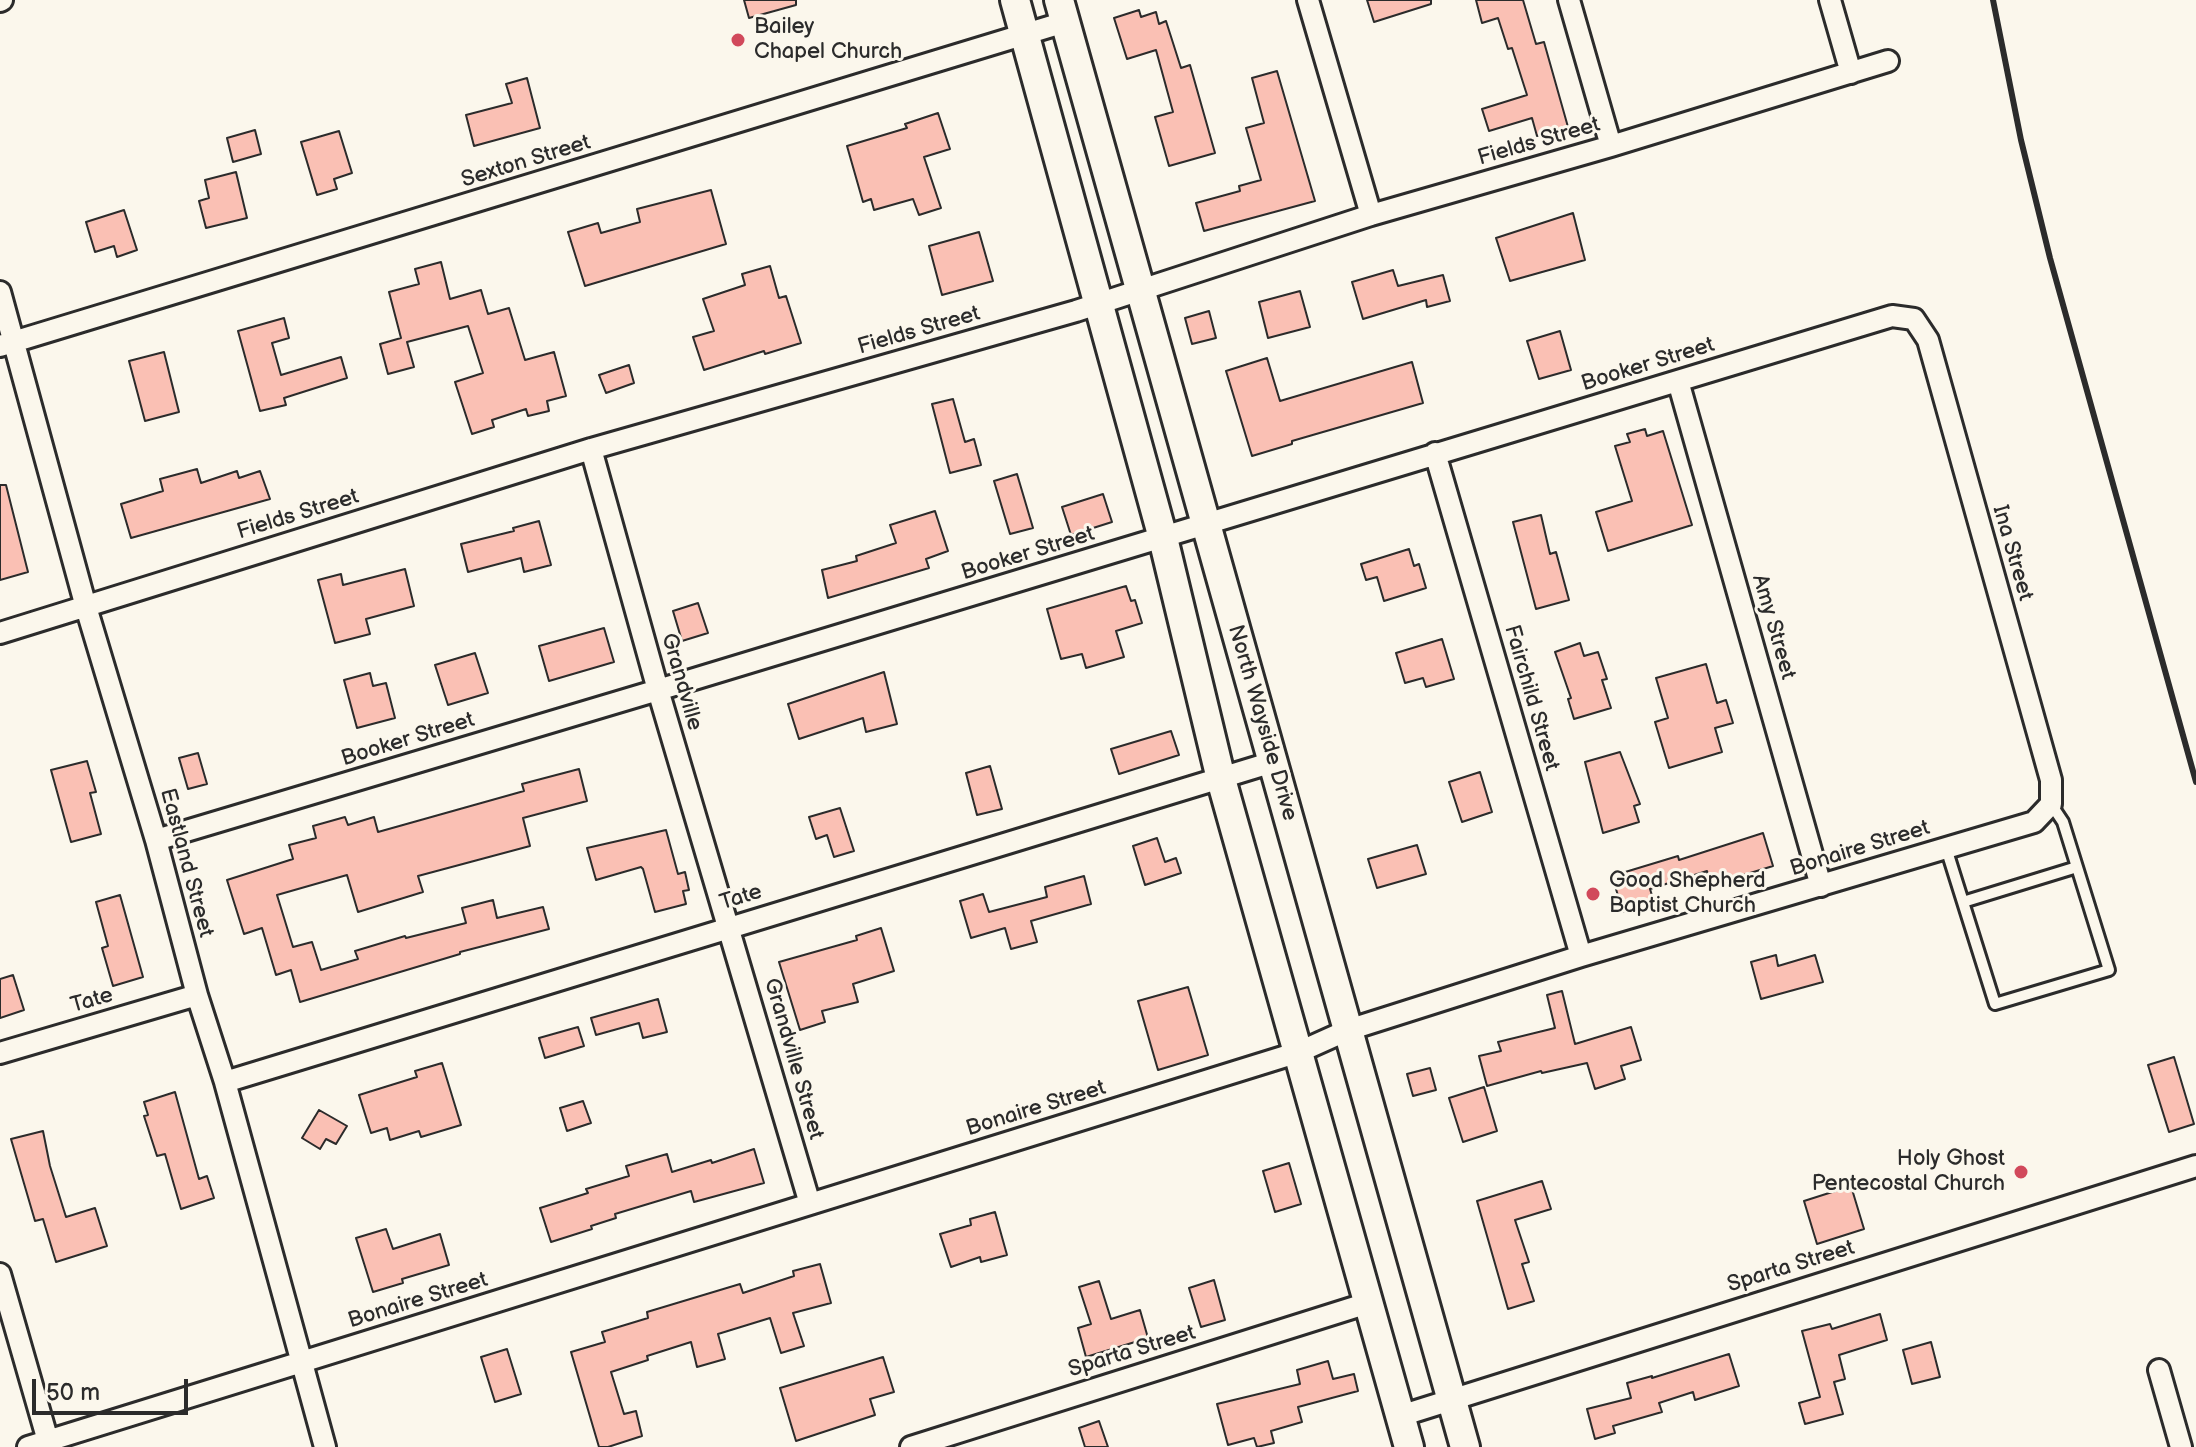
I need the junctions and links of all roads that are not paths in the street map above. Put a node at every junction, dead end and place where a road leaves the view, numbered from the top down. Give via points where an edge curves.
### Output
1 (1015, 0) edge
2 (1308, 0) edge
3 (1569, 0) edge
4 (1830, 0) edge
5 (1062, 11) edge
6 (1025, 36) junction
7 (1888, 61) dead end
8 (1851, 73) junction
9 (1611, 146) junction
10 (1371, 215) junction
11 (1140, 289) junction
12 (0, 292) edge
13 (1100, 304) junction
14 (1914, 319) joint
15 (7, 344) edge
16 (1678, 381) junction
17 (591, 449) junction
18 (1435, 453) junction
19 (1206, 524) junction
20 (1163, 538) junction
21 (86, 607) junction
22 (0, 633) edge
23 (658, 690) junction
24 (1273, 762) junction
25 (1221, 779) junction
26 (2051, 804) junction
27 (156, 840) junction
28 (1946, 847) junction
29 (2077, 867) junction
30 (1821, 886) junction
31 (1963, 902) junction
32 (729, 926) junction
33 (1581, 956) junction
34 (197, 995) junction
35 (1348, 1030) junction
36 (1299, 1052) junction
37 (0, 1053) edge
38 (225, 1082) junction
39 (2196, 1166) edge
40 (810, 1204) junction
41 (0, 1274) edge
42 (1368, 1303) junction
43 (301, 1363) junction
44 (2159, 1370) dead end
45 (1451, 1398) junction
46 (1400, 1416) junction
47 (48, 1441) junction
48 (28, 1447) edge
49 (325, 1447) edge
50 (911, 1447) edge
51 (1409, 1447) edge
52 (1465, 1447) edge
53 (2181, 1447) edge

1 - 6 main road
2 - 10 street
3 - 9 street
4 - 8 street
5 - 6 street, Sexton Street
5 - 11 main road, North Wayside Drive
6 - 13 main road
6 - 15 street, Sexton Street
7 - 8 street, Fields Street
8 - 9 street, Fields Street
9 - 10 street, Fields Street
10 - 11 street, Fields Street
11 - 13 street, Fields Street
11 - 19 main road, North Wayside Drive
12 - 15 street, Eastland Street
13 - 17 street, Fields Street
13 - 20 main road
14 - 16 street, Booker Street via 1892,316
14 - 26 street, Ina Street via 1928,340 2051,780
15 - 21 street, Eastland Street
16 - 18 street, Booker Street
16 - 30 street, Amy Street
17 - 21 street, Fields Street
17 - 23 street, Grandville
18 - 19 street, Booker Street
18 - 33 street, Fairchild Street
19 - 20 street, Booker Street
19 - 24 main road, North Wayside Drive
20 - 23 street, Booker Street
20 - 25 main road
21 - 22 street, Fields Street
21 - 27 street, Eastland Street
23 - 27 street, Booker Street
23 - 32 street, Grandville
24 - 25 street, Tate
24 - 35 main road, North Wayside Drive
25 - 32 street, Tate
25 - 36 main road
26 - 28 street, Bonaire Street via 2034,822
26 - 29 lane via 2063,822
27 - 34 street, Eastland Street
28 - 30 street, Bonaire Street
28 - 31 lane
29 - 31 lane
29 - 31 lane via 2109,970 1995,1004
30 - 33 street, Bonaire Street
32 - 38 street, Tate
32 - 40 street, Grandville Street
33 - 35 street, Bonaire Street
34 - 37 street, Tate
34 - 38 street, Eastland Street
35 - 36 street, Bonaire Street
35 - 45 main road, North Wayside Drive
36 - 40 street, Bonaire Street
36 - 42 main road
38 - 43 street, Eastland Street
39 - 45 street, Sparta Street
40 - 43 street, Bonaire Street
41 - 47 street
42 - 46 main road
42 - 50 street, Sparta Street
43 - 47 street, Bonaire Street
43 - 49 street, Eastland Street
44 - 53 street
45 - 46 street, Sparta Street
45 - 52 main road, North Wayside Drive
46 - 51 main road
47 - 48 street, Bonaire Street

